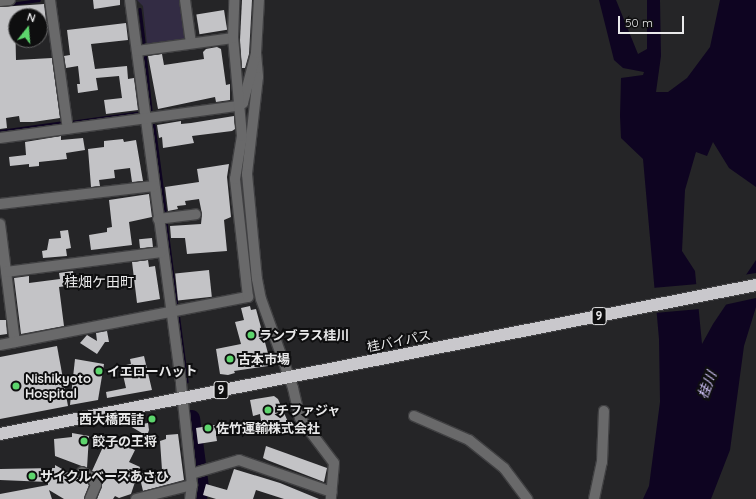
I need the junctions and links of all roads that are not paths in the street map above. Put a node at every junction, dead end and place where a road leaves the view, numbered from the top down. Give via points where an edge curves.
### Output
1 (10, 0) edge
2 (50, 0) edge
3 (130, 0) edge
4 (184, 0) edge
5 (234, 0) edge
6 (259, 0) edge
7 (0, 1) edge
8 (233, 38) junction
9 (191, 42) junction
10 (137, 51) junction
11 (256, 53) junction
12 (238, 106) junction
13 (145, 120) junction
14 (68, 129) junction
15 (0, 138) edge
16 (154, 186) junction
17 (0, 204) edge
18 (196, 214) dead end
19 (164, 219) junction
20 (0, 224) edge
21 (162, 252) junction
22 (6, 272) junction
23 (756, 285) edge
24 (170, 312) junction
25 (15, 342) junction
26 (0, 345) edge
27 (290, 377) junction
28 (182, 398) junction
29 (604, 411) dead end
30 (414, 416) dead end
31 (0, 434) edge
32 (82, 472) dead end
33 (196, 473) junction
34 (192, 485) junction
35 (331, 495) edge
36 (90, 499) edge
37 (136, 499) edge
38 (190, 499) edge
39 (527, 499) edge
40 (594, 499) edge

1 - 7 street
2 - 14 street
3 - 10 street
4 - 9 street
5 - 8 street
6 - 11 street
8 - 9 street
8 - 12 street
9 - 10 street
10 - 13 street
11 - 12 street via 243,104
11 - 27 street via 258,77 247,174 253,245 261,299
12 - 13 street
12 - 24 street via 242,136 235,179 248,297
13 - 14 street
13 - 16 street
14 - 15 street
16 - 17 street
16 - 19 street
18 - 19 street
19 - 21 street
20 - 22 street
21 - 22 street
21 - 24 street
22 - 25 street
23 - 27 highway, 桂バイパス / 9
24 - 25 street
24 - 28 street
25 - 26 street
27 - 28 highway, 桂バイパス / 9
27 - 35 street via 300,418 334,463
28 - 31 highway, 桂バイパス / 9
28 - 33 street
29 - 40 street via 602,462
30 - 39 street via 469,440 504,468
32 - 36 street via 92,478 96,485
33 - 34 street
33 - 35 street via 239,460
34 - 37 street
34 - 38 street

